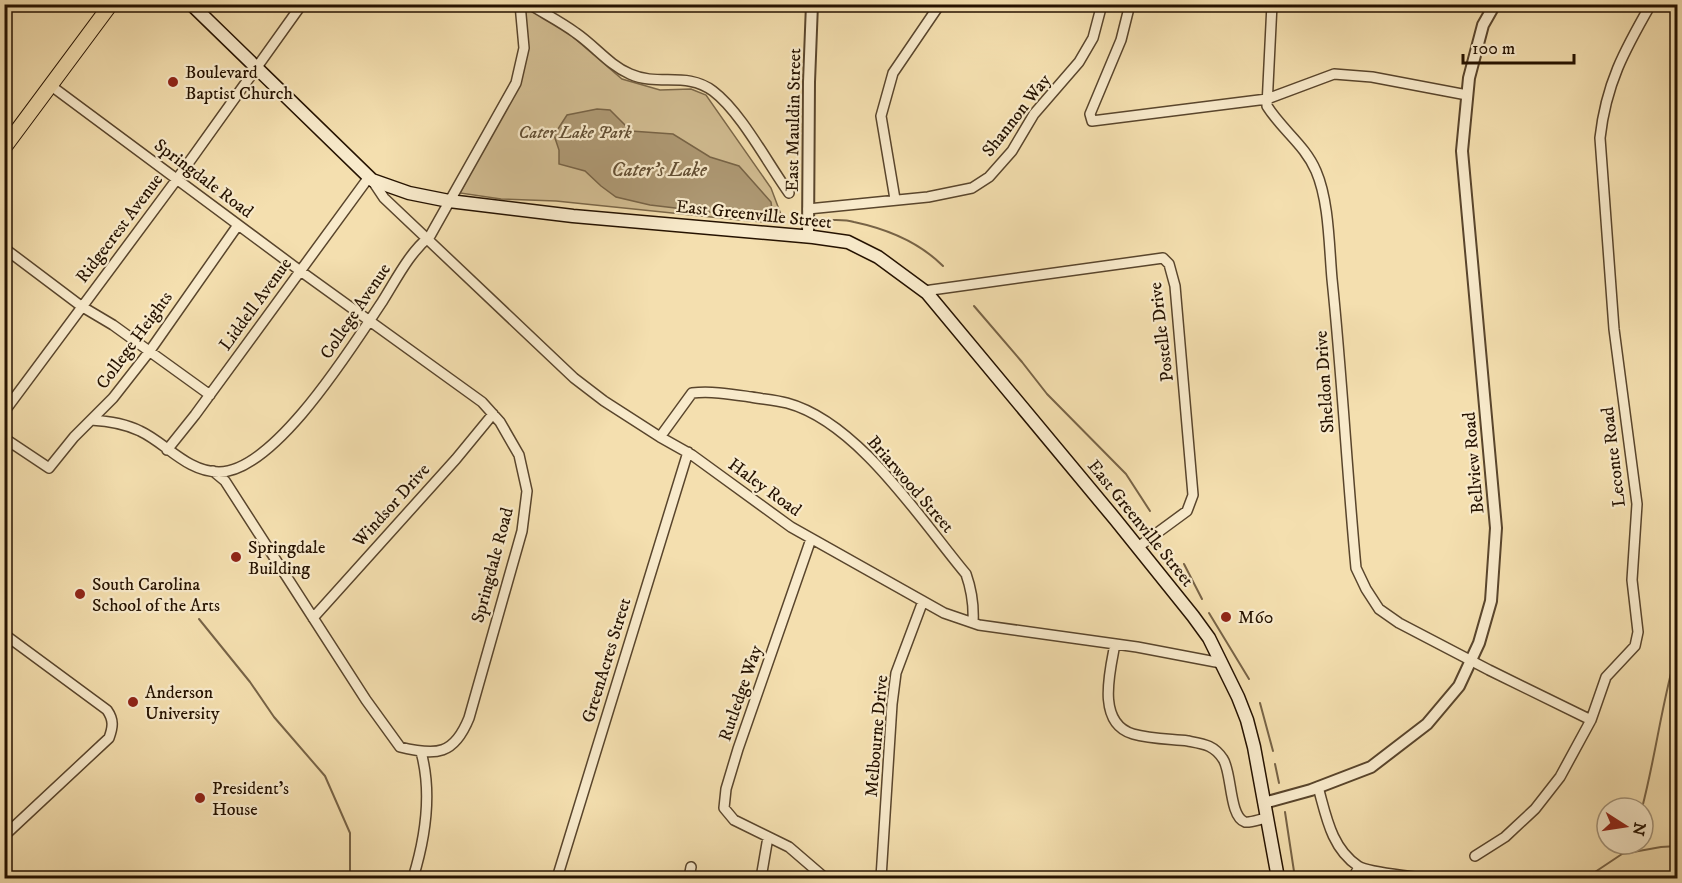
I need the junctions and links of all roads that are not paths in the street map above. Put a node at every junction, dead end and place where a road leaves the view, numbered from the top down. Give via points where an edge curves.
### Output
1 (111, 4) edge
2 (191, 4) edge
3 (302, 4) edge
4 (520, 4) edge
5 (529, 4) edge
6 (812, 4) edge
7 (940, 4) edge
8 (1102, 4) edge
9 (1130, 4) edge
10 (1272, 4) edge
11 (1495, 4) edge
12 (1651, 4) edge
13 (256, 68) junction
14 (50, 85) junction
15 (1467, 95) junction
16 (1267, 99) junction
17 (4, 148) edge
18 (371, 178) junction
19 (177, 179) junction
20 (789, 193) dead end
21 (895, 199) junction
22 (449, 201) junction
23 (808, 209) junction
24 (238, 225) junction
25 (808, 236) junction
26 (427, 239) junction
27 (4, 248) edge
28 (300, 270) junction
29 (924, 291) junction
30 (81, 306) junction
31 (369, 320) junction
32 (149, 352) junction
33 (210, 394) junction
34 (4, 412) edge
35 (493, 414) junction
36 (91, 420) junction
37 (660, 437) junction
38 (4, 438) edge
39 (167, 450) junction
40 (688, 452) junction
41 (213, 471) junction
42 (811, 539) junction
43 (1138, 547) junction
44 (923, 601) junction
45 (313, 618) junction
46 (973, 623) junction
47 (4, 634) edge
48 (1115, 644) junction
49 (1470, 661) junction
50 (1221, 663) junction
51 (1591, 720) junction
52 (421, 752) junction
53 (1318, 787) junction
54 (1264, 803) junction
55 (1267, 818) junction
56 (4, 836) edge
57 (768, 837) junction
58 (1475, 856) dead end
59 (691, 867) dead end
60 (1359, 867) junction
61 (1414, 877) edge
62 (413, 879) edge
63 (556, 879) edge
64 (689, 879) edge
65 (761, 879) edge
66 (825, 879) edge
67 (881, 879) edge
68 (1278, 879) edge
69 (1353, 879) edge

1 - 14 main road
2 - 13 main road, East Greenville Street
3 - 13 street, Ridgecrest Avenue
4 - 22 street, College Avenue via 524,48 516,83
5 - 20 street via 577,33 612,64 630,74 644,79 690,80 715,92
6 - 23 street, East Mauldin Street
7 - 21 street via 893,73 881,116
8 - 21 street, Shannon Way via 1092,38 1079,62 1034,114 1012,151 989,177 972,188
9 - 16 street via 1121,40 1090,119
10 - 16 street
11 - 15 street, Bellview Road via 1483,25
12 - 51 street, Leconte Road via 1619,62 1603,112 1600,138 1614,329 1637,504 1632,580 1638,632 1635,646 1606,676
13 - 18 main road, East Greenville Street
13 - 19 street, Ridgecrest Avenue
14 - 17 main road
14 - 19 street, Springdale Road
15 - 16 street via 1334,74
15 - 49 street, Bellview Road via 1462,151 1496,528 1491,601
16 - 49 street, Sheldon Drive via 1274,118 1307,153 1323,194 1356,568 1379,609
18 - 22 main road, East Greenville Street via 409,193
18 - 26 street, Haley Road via 384,198
18 - 28 street, Liddell Avenue
19 - 24 street, Springdale Road
19 - 30 street, Ridgecrest Avenue
21 - 23 street, Shannon Way
22 - 25 main road, East Greenville Street
22 - 26 street, College Avenue
23 - 25 street, East Mauldin Street
24 - 28 street, Springdale Road
24 - 32 street, College Heights
25 - 29 main road, East Greenville Street via 848,243 878,257
26 - 31 street, College Avenue via 419,245
26 - 37 street, Haley Road via 574,378
27 - 30 street
28 - 31 street, Springdale Road
28 - 33 street, Liddell Avenue
29 - 43 main road, East Greenville Street
29 - 43 street, Postelle Drive via 1163,258 1169,264 1175,286 1193,495 1187,511
30 - 32 street
30 - 34 street, Ridgecrest Avenue
31 - 35 street, Springdale Road
31 - 41 street, College Avenue via 307,410 289,429 237,469
32 - 33 street
32 - 36 street, College Heights
33 - 39 street, Liddell Avenue
35 - 45 street, Windsor Drive
35 - 52 street, Springdale Road via 519,455 527,491 522,531 464,730 442,752
36 - 38 street, College Heights via 49,468
36 - 39 street via 141,431
37 - 40 street, Haley Road
37 - 46 street, Briarwood Street via 692,393 710,391 787,403 809,412 846,435 882,470 966,574 974,605
39 - 41 street
40 - 42 street, Haley Road
40 - 63 street, GreenAcres Street
41 - 45 street via 225,481
42 - 44 street, Haley Road
42 - 57 street, Rutledge Way via 726,789 724,808 734,820
43 - 50 main road, East Greenville Street via 1209,638
44 - 46 street, Haley Road
44 - 67 street, Melbourne Drive via 896,673 891,704
45 - 52 street via 400,747
46 - 48 street, Haley Road
47 - 56 street via 107,710 112,728 109,738
48 - 50 street, Haley Road
48 - 55 street via 1109,707 1120,727 1132,734 1209,744 1228,767 1240,819 1247,822
49 - 51 street, Sheldon Drive
49 - 53 street, Bellview Road via 1459,686 1427,724 1371,767
50 - 54 main road, East Greenville Street via 1247,720
51 - 58 street, Leconte Road via 1560,777 1535,809 1505,837
52 - 62 street via 427,772 424,825
53 - 54 street, Bellview Road
53 - 60 street via 1331,834
54 - 55 main road, East Greenville Street
55 - 68 main road, East Greenville Street
57 - 65 street
57 - 66 street, Rutledge Way via 789,847
59 - 64 street
60 - 61 street
60 - 69 street

